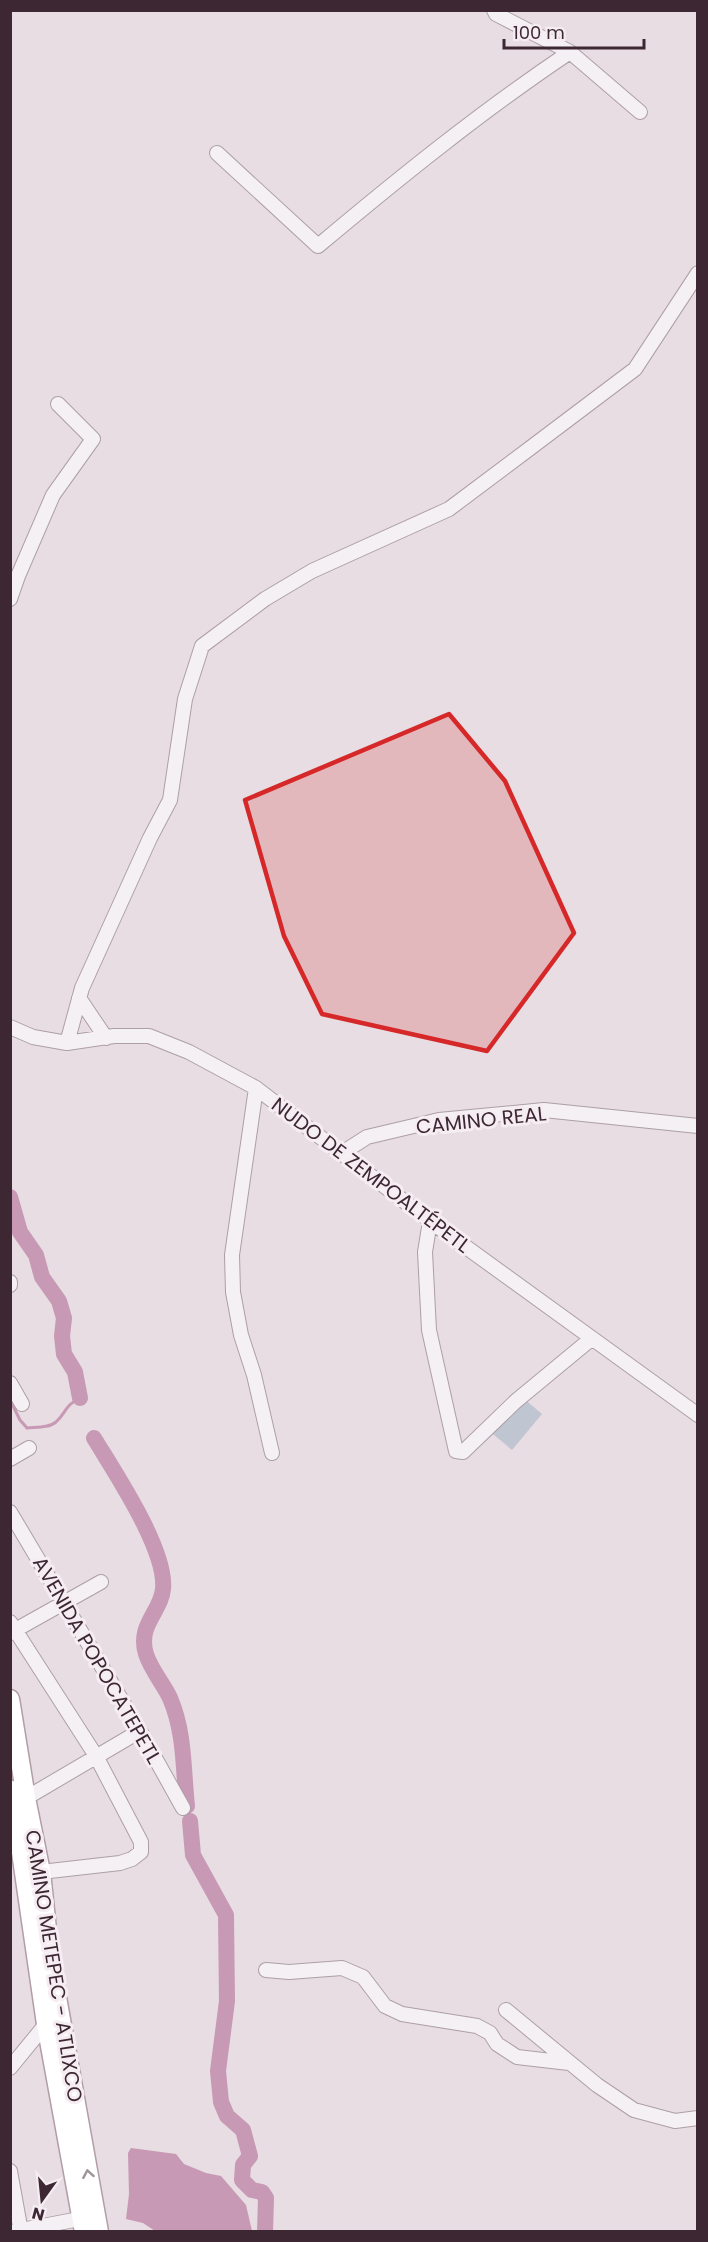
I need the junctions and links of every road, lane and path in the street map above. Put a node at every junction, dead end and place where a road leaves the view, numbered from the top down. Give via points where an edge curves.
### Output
1 (494, 10) edge
2 (570, 52) junction
3 (640, 111) dead end
4 (217, 153) dead end
5 (698, 273) edge
6 (58, 404) dead end
7 (10, 599) edge
8 (79, 998) junction
9 (10, 1027) edge
10 (106, 1038) junction
11 (67, 1043) junction
12 (256, 1088) junction
13 (698, 1126) edge
14 (342, 1153) junction
15 (430, 1221) junction
16 (591, 1339) junction
17 (10, 1383) edge
18 (22, 1404) dead end
19 (698, 1415) edge
20 (29, 1448) dead end
21 (272, 1453) dead end
22 (10, 1459) edge
23 (10, 1512) edge
24 (101, 1582) dead end
25 (64, 1604) junction
26 (12, 1628) edge
27 (10, 1699) edge
28 (140, 1731) junction
29 (96, 1756) junction
30 (10, 1779) edge
31 (26, 1798) junction
32 (183, 1808) dead end
33 (31, 1874) edge
34 (266, 1970) dead end
35 (506, 2010) dead end
36 (46, 2024) junction
37 (569, 2063) junction
38 (10, 2068) edge
39 (68, 2107) junction
40 (698, 2118) edge
41 (10, 2171) edge
42 (90, 2224) edge
43 (18, 2231) edge

1 - 2 street
2 - 3 street
2 - 4 street via 407,171 318,246
5 - 8 street via 635,369 529,449 449,509 312,571 265,599 202,646 184,699 170,800
6 - 7 street via 93,439 53,495
8 - 10 street
8 - 11 street
9 - 11 street, NUDO DE ZEMPOALTÉPETL via 33,1037
10 - 11 street, NUDO DE ZEMPOALTÉPETL
10 - 12 street, NUDO DE ZEMPOALTÉPETL via 149,1036 189,1052
12 - 14 street, NUDO DE ZEMPOALTÉPETL
12 - 21 street via 232,1255 233,1292
13 - 14 street, CAMINO REAL via 544,1110 439,1120 367,1137
14 - 15 street, NUDO DE ZEMPOALTÉPETL
15 - 16 street, NUDO DE ZEMPOALTÉPETL
15 - 16 street via 425,1252 429,1330 456,1451 463,1452 516,1401
16 - 19 street, NUDO DE ZEMPOALTÉPETL
17 - 18 street
20 - 22 street
23 - 25 street, AVENIDA POPOCATEPETL
24 - 25 street
25 - 26 street
25 - 28 street, AVENIDA POPOCATEPETL
26 - 29 street
27 - 31 main road, CAMINO METEPEC - ATLIXCO
28 - 29 street
28 - 32 street, AVENIDA POPOCATEPETL
29 - 31 street
29 - 33 street via 141,1842 141,1852 120,1863
30 - 33 main road
31 - 33 main road, CAMINO METEPEC - ATLIXCO
33 - 36 main road
33 - 39 main road, CAMINO METEPEC - ATLIXCO via 50,1958
34 - 37 street via 342,1968 363,1977 385,2006 402,2014 477,2026 517,2058
35 - 37 street
36 - 38 street
36 - 39 main road
37 - 40 street via 634,2110 675,2121
39 - 42 main road, CAMINO METEPEC - ATLIXCO
41 - 43 street
42 - 43 street

